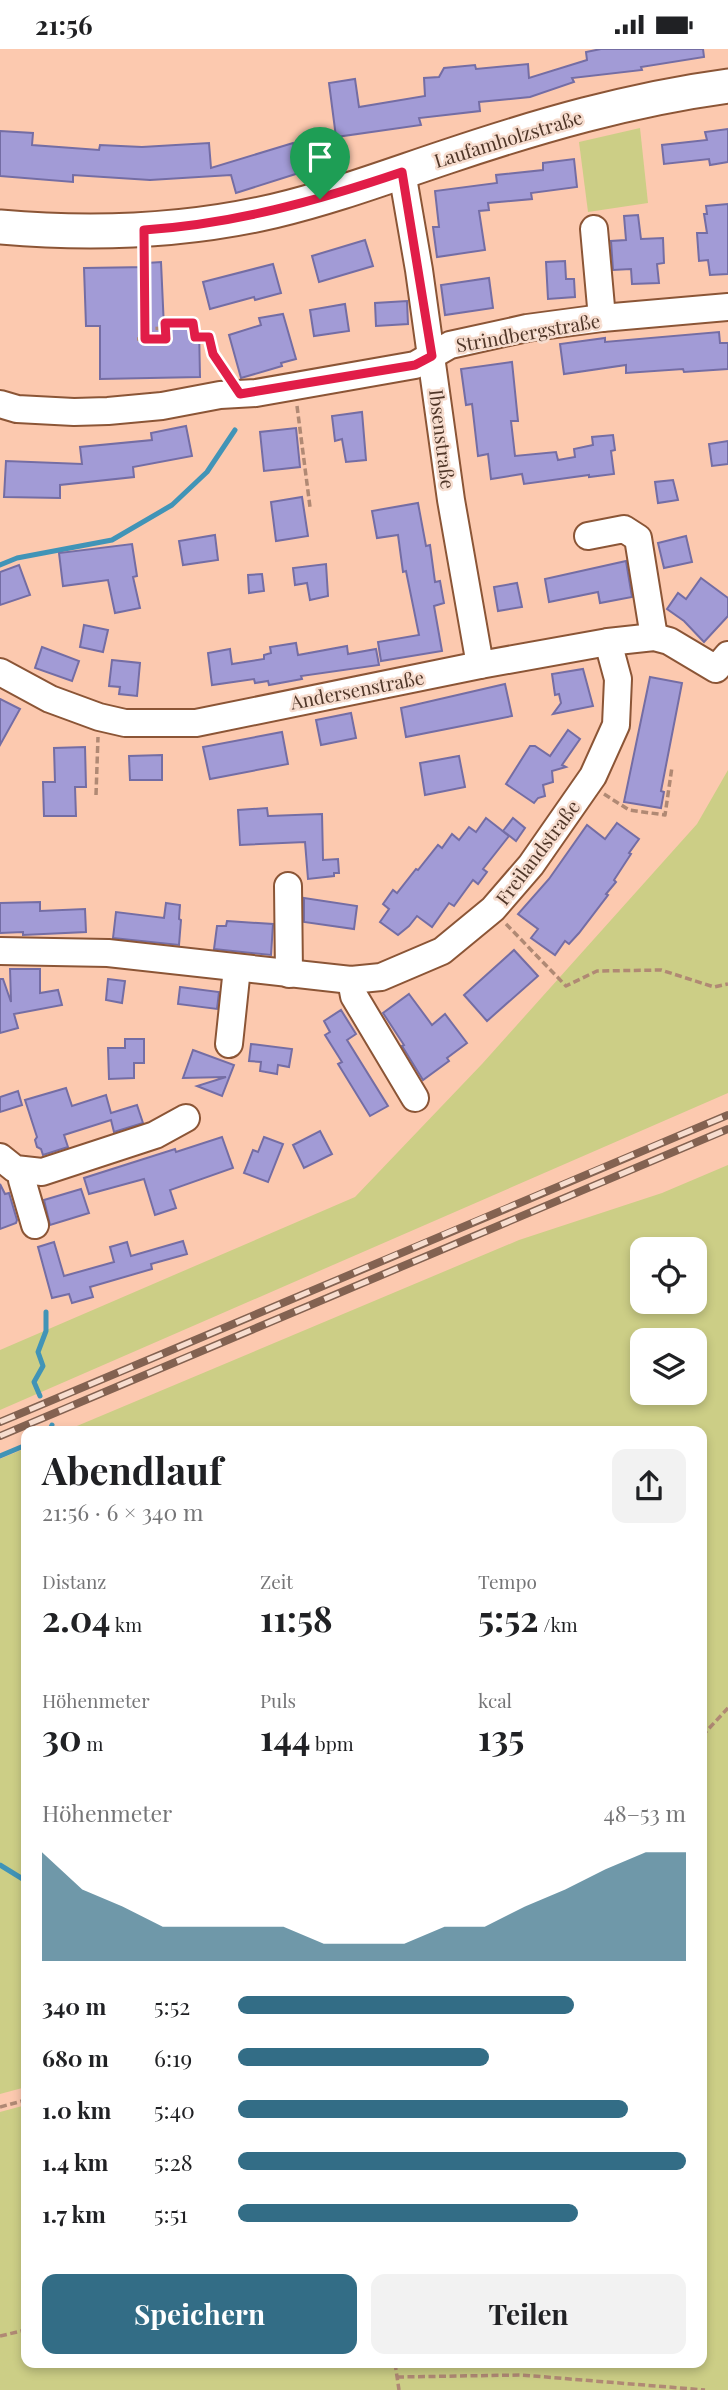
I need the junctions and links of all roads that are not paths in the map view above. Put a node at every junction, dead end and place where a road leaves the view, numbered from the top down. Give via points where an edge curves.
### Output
1 (728, 86) edge
2 (402, 172) junction
3 (0, 226) edge
4 (594, 229) dead end
5 (728, 307) edge
6 (603, 318) junction
7 (432, 356) junction
8 (0, 404) edge
9 (588, 536) dead end
10 (654, 637) junction
11 (608, 642) junction
12 (722, 662) edge
13 (480, 665) junction
14 (0, 671) edge
15 (288, 886) dead end
16 (0, 951) edge
17 (237, 968) junction
18 (289, 974) junction
19 (351, 980) junction
20 (229, 1044) dead end
21 (415, 1098) dead end
22 (186, 1118) dead end
23 (11, 1164) edge
24 (35, 1225) dead end

1 - 2 main road, Laufamholzstraße via 599,110
2 - 3 main road, Laufamholzstraße via 273,211 214,222 144,230
2 - 7 street, Ibsenstraße
4 - 6 street
5 - 6 street, Strindbergstraße
6 - 7 street, Strindbergstraße via 480,338 450,345
7 - 8 street, Strindbergstraße via 415,365 294,387 108,411 41,411
7 - 13 street, Ibsenstraße
9 - 10 street via 624,529 638,538
10 - 11 street, Andersenstraße
10 - 12 street, Andersenstraße
11 - 13 street, Andersenstraße
11 - 19 street, Freilandstraße via 618,679 616,725 588,784 531,865 493,909 442,951 381,977
13 - 14 street, Andersenstraße via 196,723 125,723 99,717 50,699
15 - 18 street
16 - 17 street, Freilandstraße via 108,953
17 - 18 street, Freilandstraße
17 - 20 street
18 - 19 street, Freilandstraße
19 - 21 street via 354,996
22 - 23 street via 155,1135 42,1173
23 - 24 street via 22,1180

